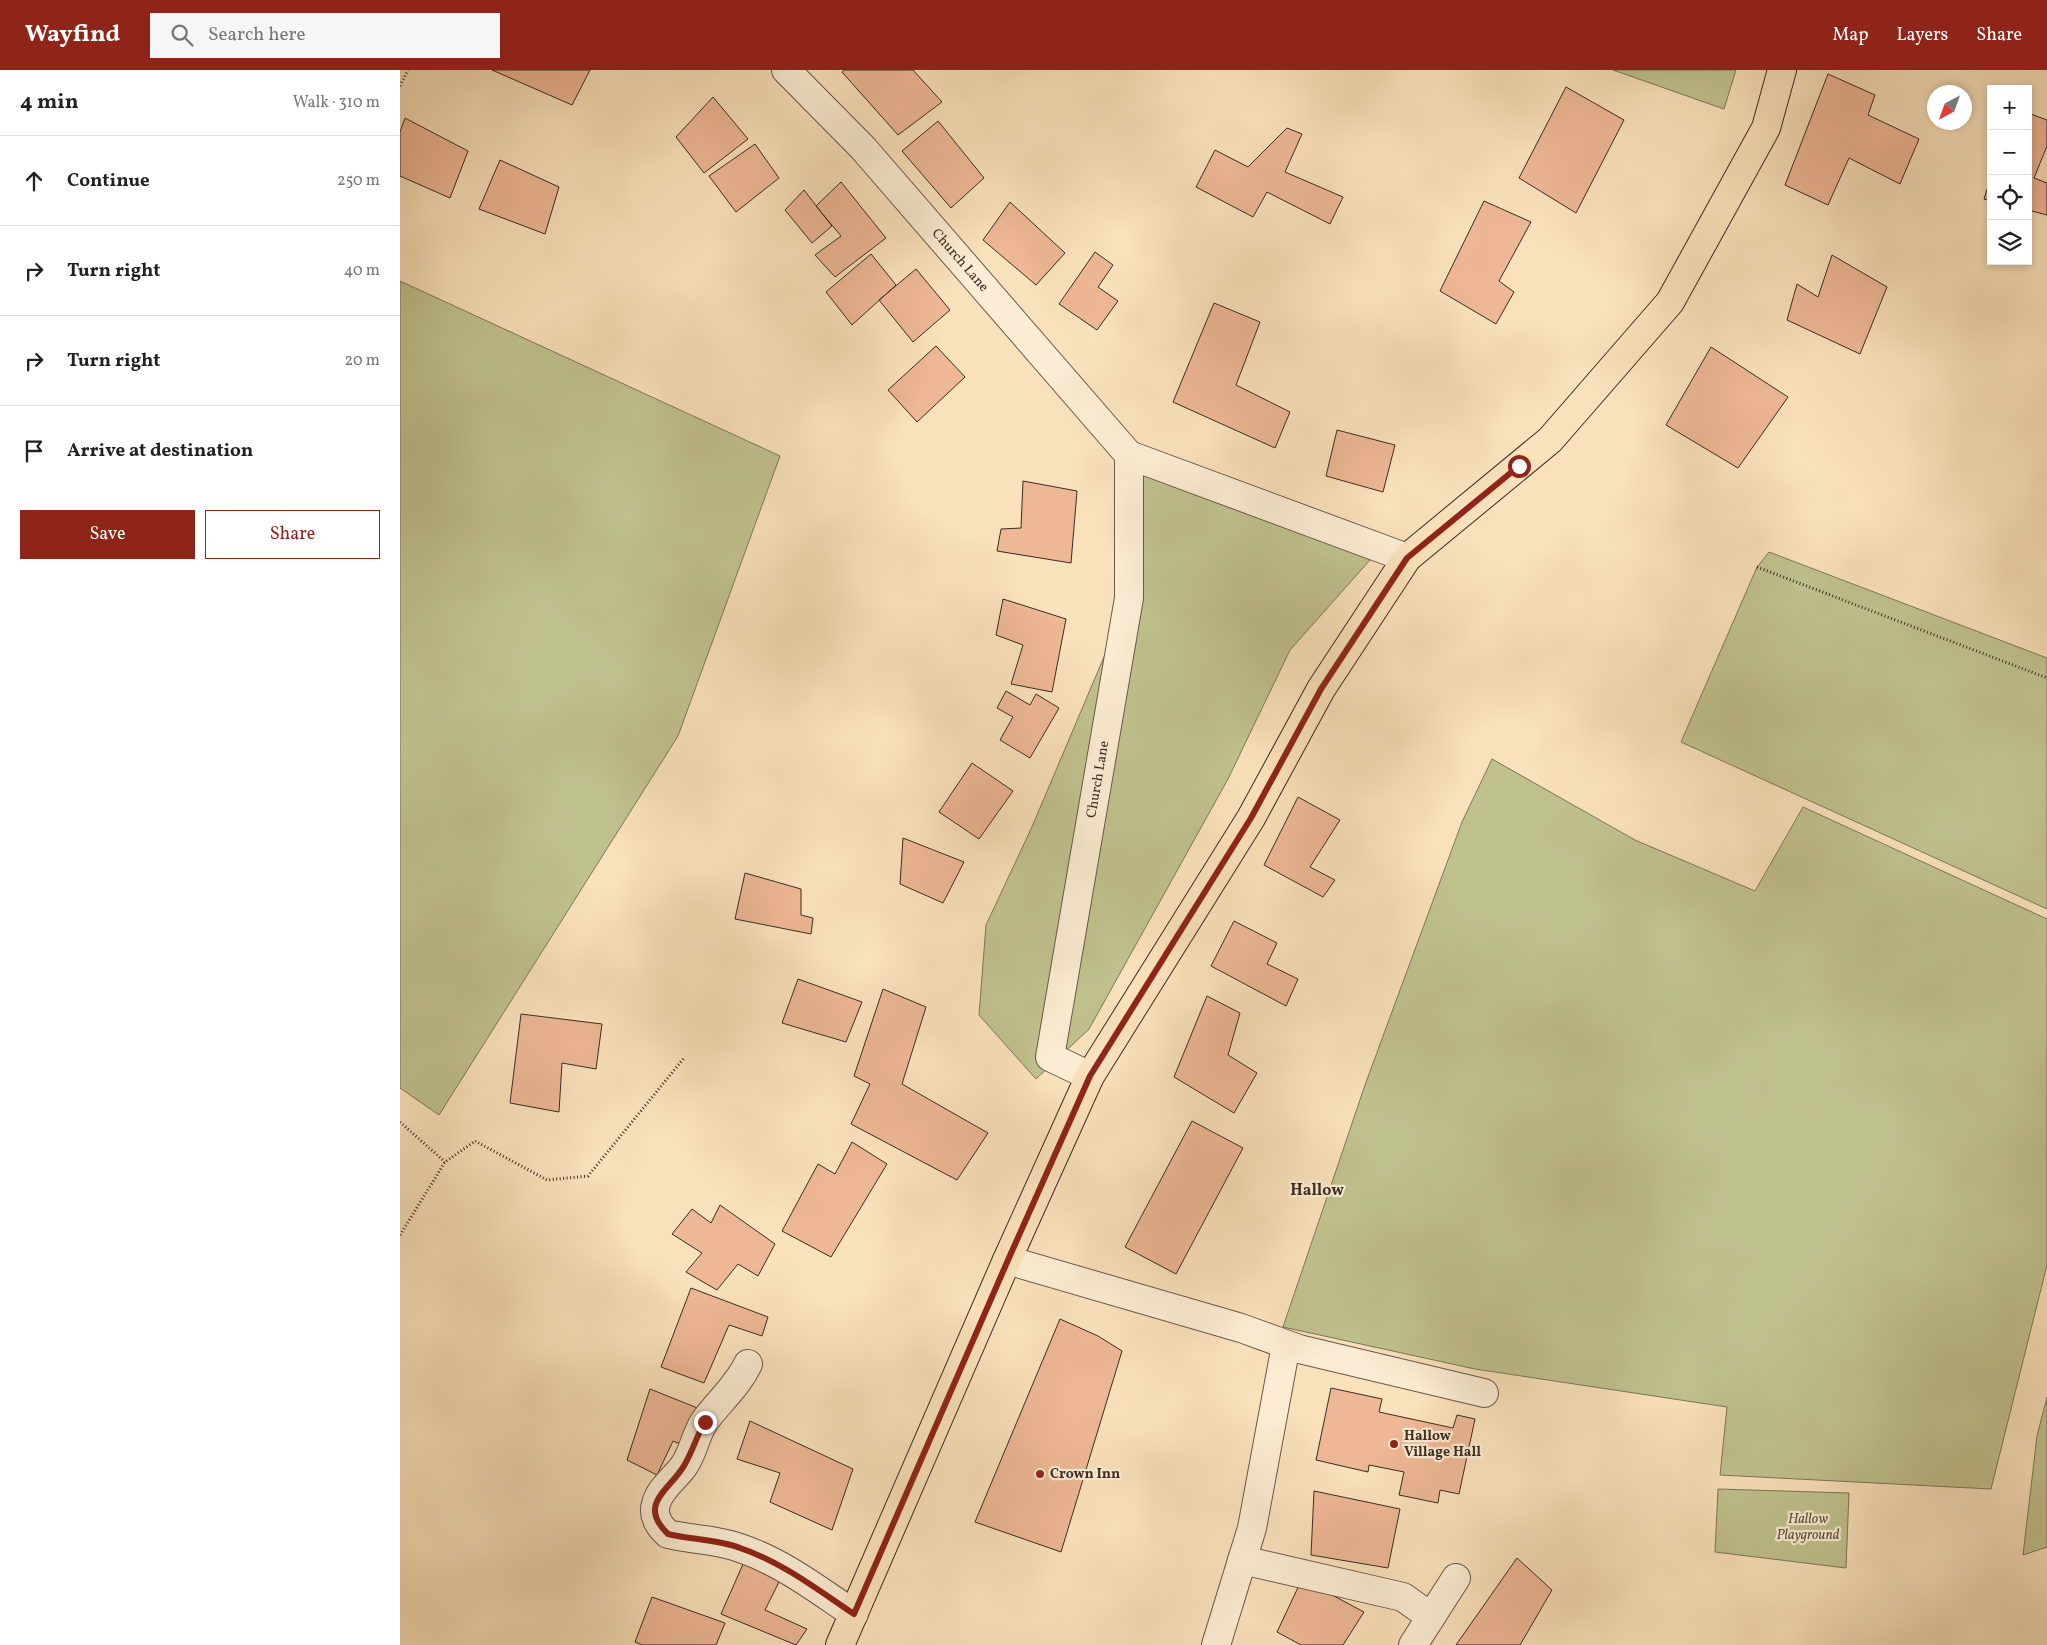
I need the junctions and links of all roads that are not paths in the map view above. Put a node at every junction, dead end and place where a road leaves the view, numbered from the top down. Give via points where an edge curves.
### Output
1 (786, 70) edge
2 (1782, 70) edge
3 (1129, 455) junction
4 (1407, 558) junction
5 (1090, 1076) junction
6 (1008, 1260) junction
7 (1286, 1345) junction
8 (748, 1364) dead end
9 (1484, 1393) dead end
10 (1242, 1560) junction
11 (1456, 1578) dead end
12 (854, 1614) junction
13 (1431, 1617) junction
14 (840, 1645) edge
15 (1216, 1645) edge
16 (1414, 1645) edge

1 - 3 street, Church Lane via 863,148
2 - 4 main road via 1766,128 1670,302 1550,440
3 - 4 street, Church Lane
3 - 5 street, Church Lane via 1129,598 1050,1057
4 - 5 main road via 1321,689 1251,818
5 - 6 main road
6 - 7 street via 1241,1328
6 - 12 main road
7 - 9 street
7 - 10 street via 1252,1528
8 - 12 street via 740,1380 705,1422 684,1465 661,1492 655,1514 668,1534 739,1547 763,1557
10 - 13 street via 1403,1597
10 - 15 street
11 - 13 street
12 - 14 main road
13 - 16 street

